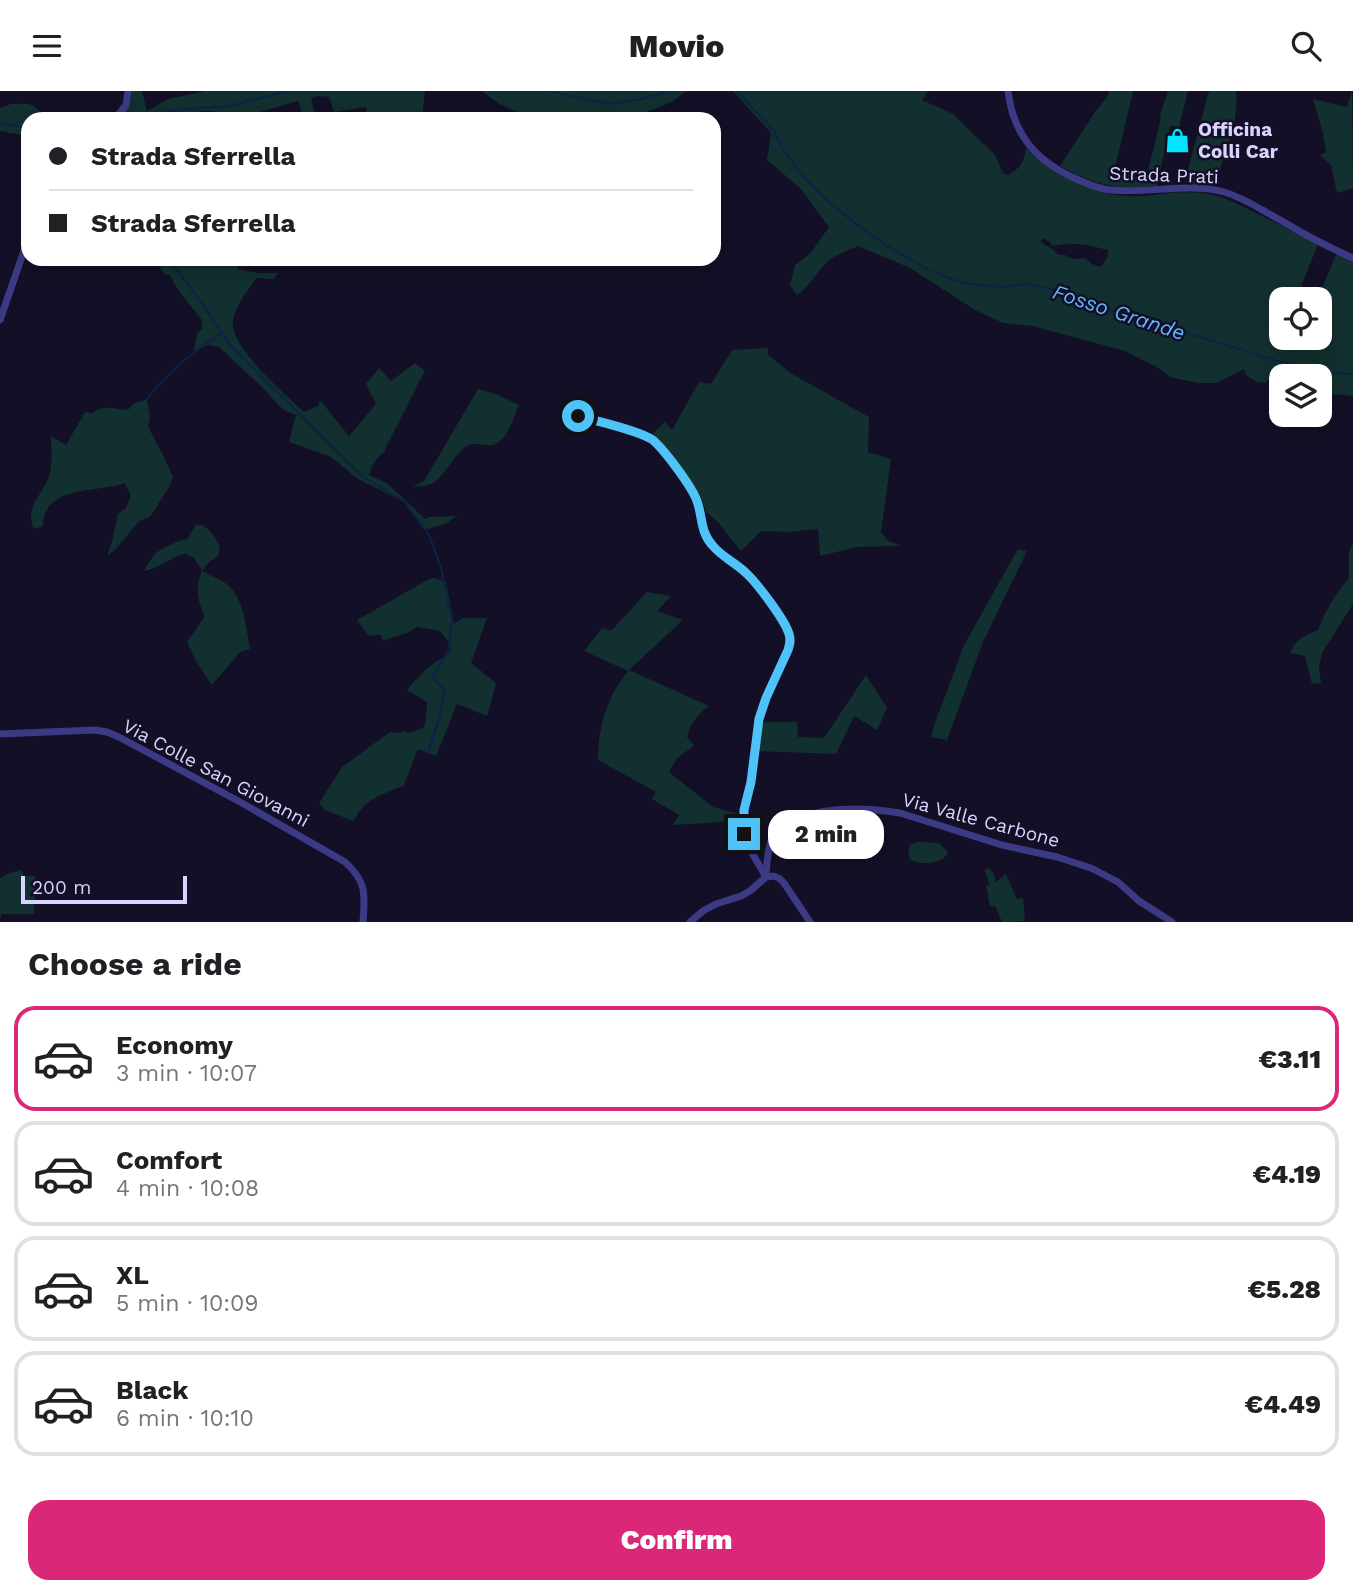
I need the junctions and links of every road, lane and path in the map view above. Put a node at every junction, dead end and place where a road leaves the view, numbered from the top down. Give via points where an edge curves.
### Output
1 (128, 91) edge
2 (1008, 91) edge
3 (120, 112) edge
4 (1353, 258) edge
5 (21, 259) edge
6 (0, 320) edge
7 (578, 416) dead end
8 (0, 734) edge
9 (766, 877) junction
10 (363, 922) edge
11 (690, 922) edge
12 (810, 922) edge
13 (1172, 922) edge

1 - 3 street
2 - 4 street, Strada Prati via 1011,110 1031,149 1053,168 1090,186 1222,191
5 - 6 street
7 - 9 street via 652,439 691,487 706,538 749,575 785,624 790,642 762,708 744,810 748,846
8 - 10 street, Via Colle San Giovanni via 96,730 119,737 345,862 361,881
9 - 11 street via 750,891 716,904
9 - 12 street via 785,883
9 - 13 street, Via Valle Carbone via 771,844 784,823 821,810 884,810 1091,868

